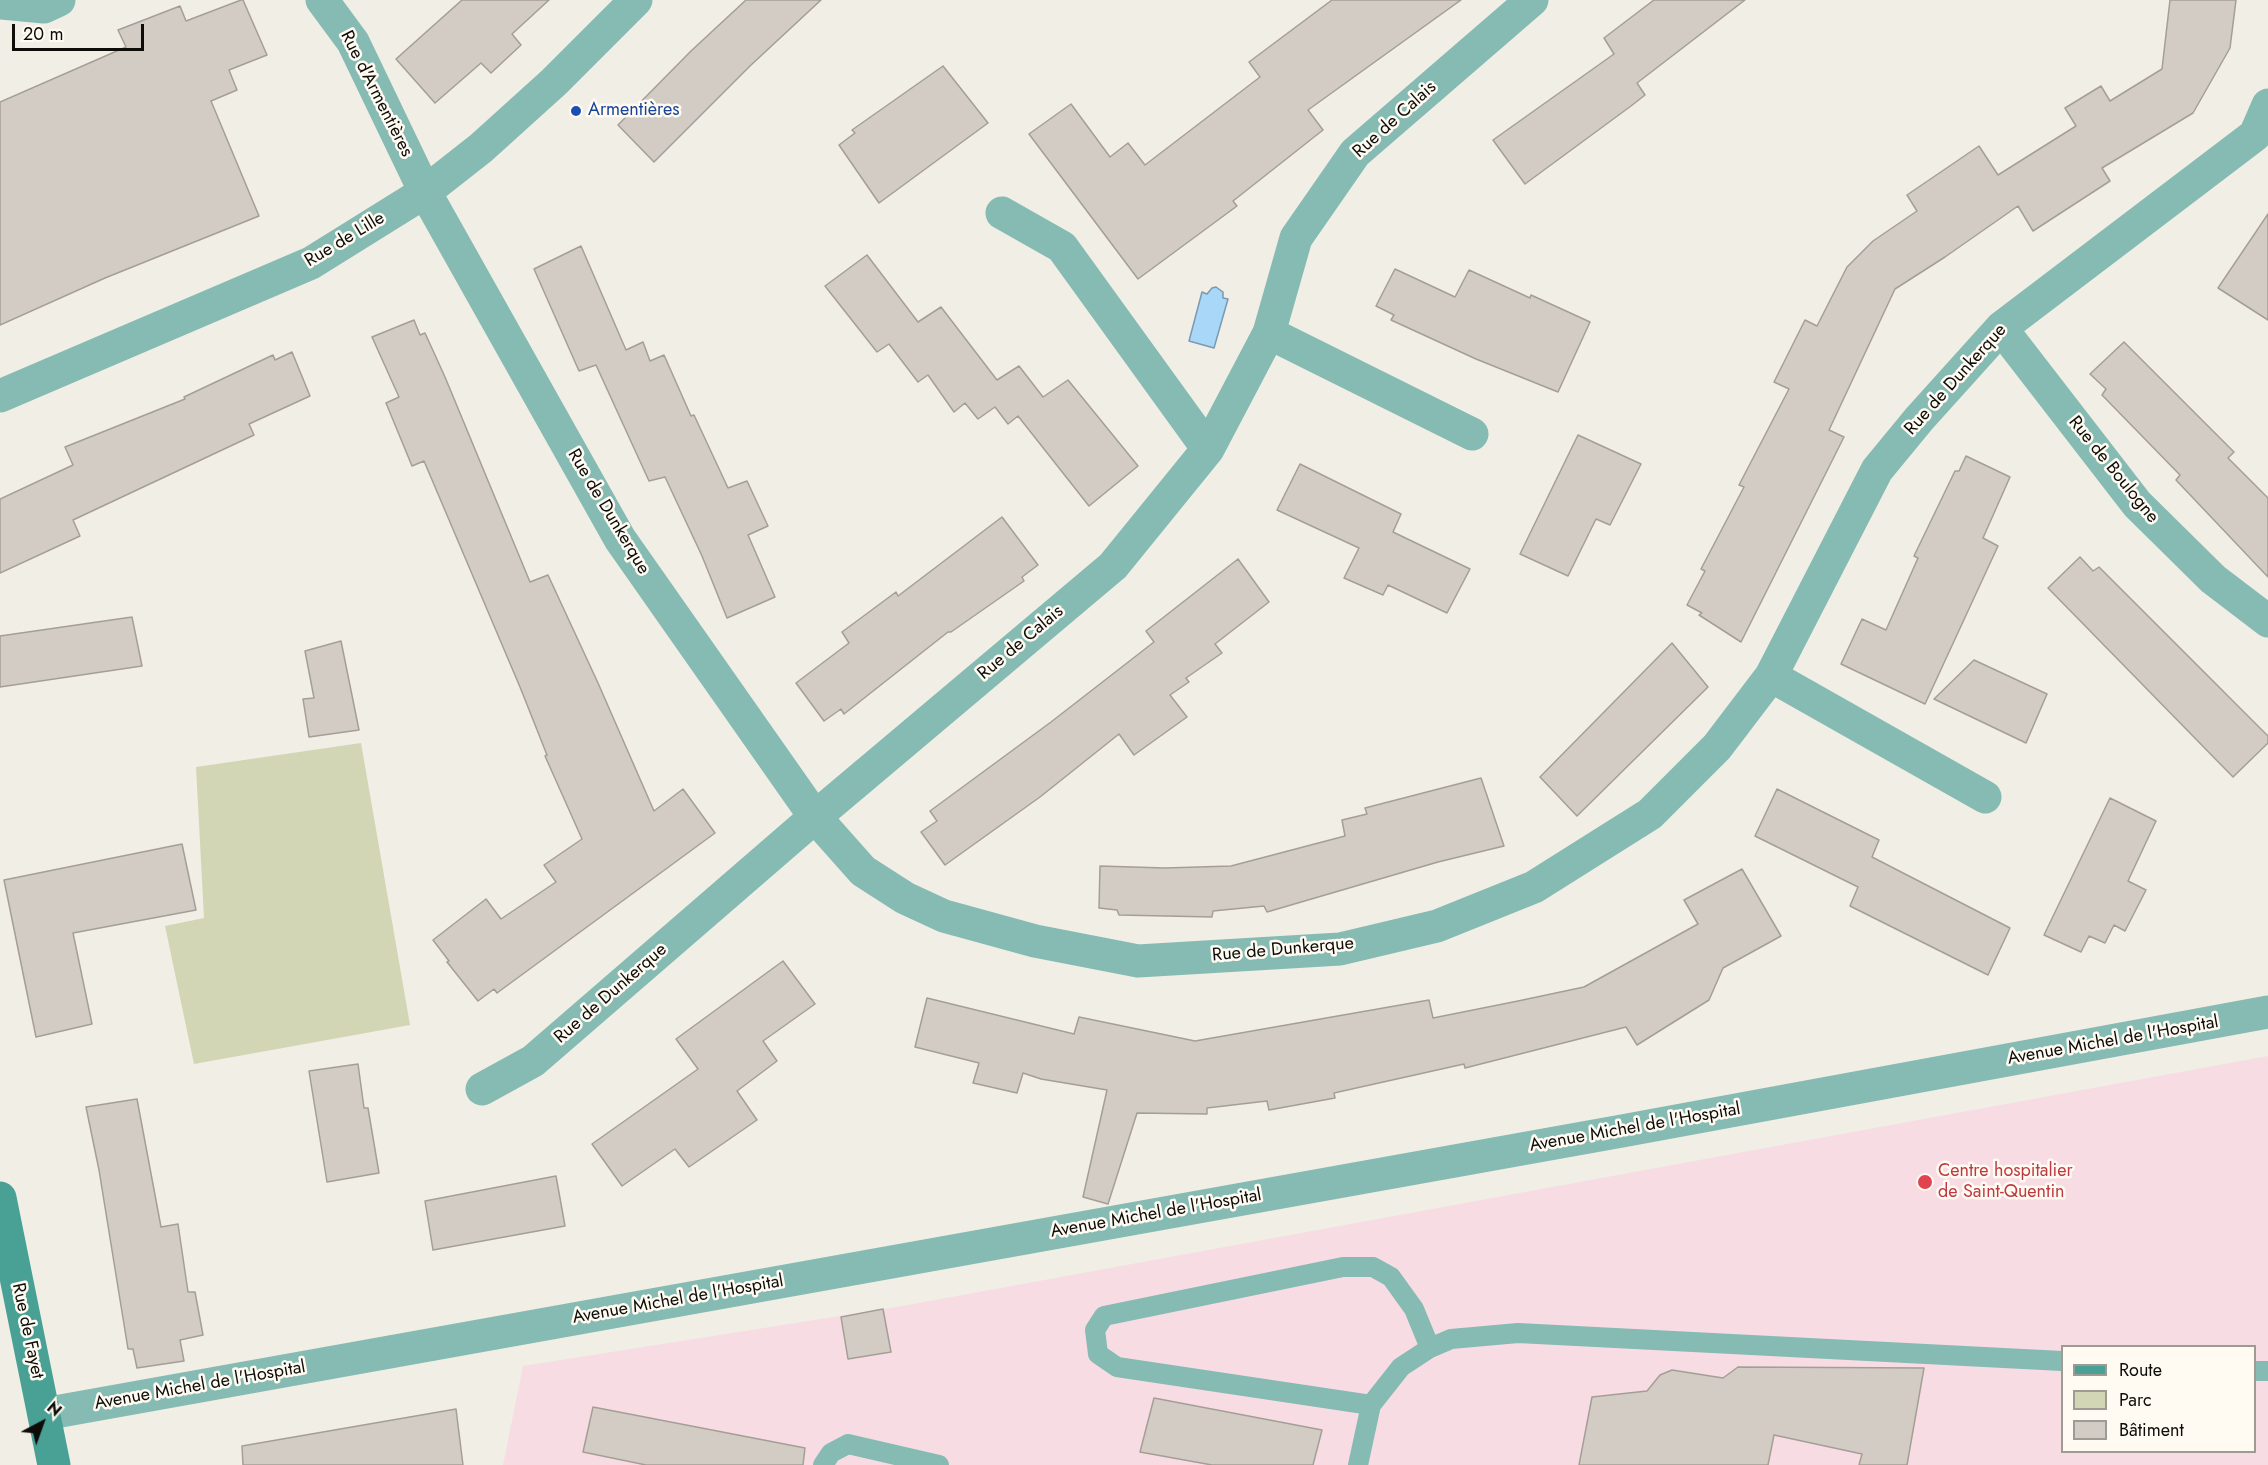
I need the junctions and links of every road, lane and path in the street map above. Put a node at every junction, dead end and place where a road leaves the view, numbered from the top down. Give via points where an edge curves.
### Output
1 (59, 0) edge
2 (322, 0) edge
3 (636, 0) edge
4 (1532, 0) edge
5 (0, 3) edge
6 (2268, 105) edge
7 (2261, 140) edge
8 (425, 192) junction
9 (1002, 213) dead end
10 (2001, 328) junction
11 (1269, 333) junction
12 (0, 396) edge
13 (1472, 434) dead end
14 (1208, 449) junction
15 (2268, 621) edge
16 (1771, 676) junction
17 (1985, 797) dead end
18 (815, 818) junction
19 (2268, 1012) edge
20 (482, 1089) dead end
21 (0, 1198) edge
22 (1430, 1348) junction
23 (2061, 1361) edge
24 (1371, 1405) junction
25 (44, 1414) junction
26 (53, 1465) edge
27 (823, 1465) edge
28 (939, 1465) edge
29 (1358, 1465) edge

1 - 5 street via 44,7
2 - 8 street, Rue d'Armentières via 353,42
3 - 8 street, Rue de Lille via 554,82
4 - 11 street, Rue de Calais via 1355,153 1296,238
6 - 7 street, Rue de Dunkerque
7 - 10 street, Rue de Dunkerque
8 - 12 street, Rue de Lille via 311,263
8 - 18 street, Rue de Dunkerque via 620,539
9 - 14 street via 1062,247
10 - 15 street, Rue de Boulogne via 2137,504 2213,579
10 - 16 street, Rue de Dunkerque via 1877,470
11 - 13 street
11 - 14 street, Rue de Calais
14 - 18 street, Rue de Calais via 1113,566
16 - 17 street
16 - 18 street, Rue de Dunkerque via 1718,747 1650,814 1534,887 1437,926 1340,948 1138,961 1035,941 944,916 905,898 863,871
18 - 20 street, Rue de Dunkerque via 533,1061
19 - 25 street, Avenue Michel de l'Hospital
21 - 25 main road, Rue de Fayet
22 - 23 lane via 1451,1339 1518,1333
22 - 24 lane via 1401,1367
22 - 24 lane via 1414,1309 1391,1277 1373,1267 1342,1267 1104,1316 1095,1330 1098,1354 1117,1366
24 - 29 lane
25 - 26 main road, Rue de Fayet
27 - 28 lane via 831,1453 848,1444

